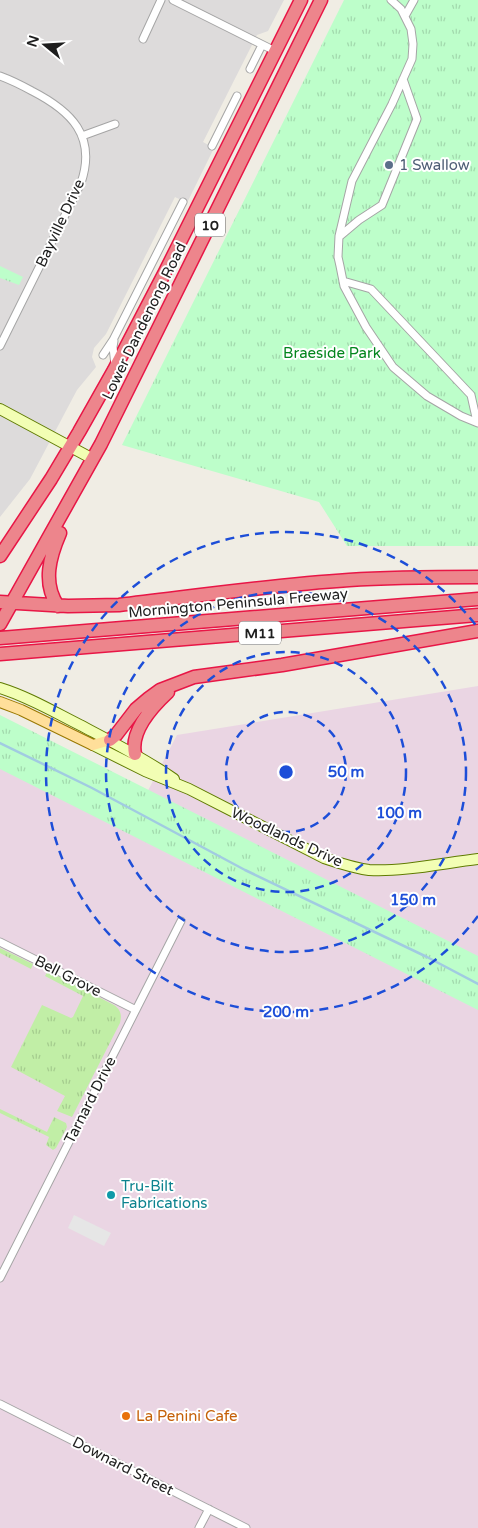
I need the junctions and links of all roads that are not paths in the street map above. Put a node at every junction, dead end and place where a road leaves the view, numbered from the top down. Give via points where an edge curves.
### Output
1 (162, 0) edge
2 (173, 0) edge
3 (301, 0) edge
4 (321, 0) edge
5 (390, 0) edge
6 (414, 0) edge
7 (405, 16) junction
8 (143, 39) dead end
9 (262, 45) junction
10 (275, 51) junction
11 (250, 69) dead end
12 (0, 76) edge
13 (404, 79) junction
14 (237, 96) dead end
15 (115, 124) dead end
16 (220, 130) junction
17 (82, 136) junction
18 (232, 136) junction
19 (212, 146) dead end
20 (183, 202) dead end
21 (193, 215) junction
22 (176, 217) junction
23 (339, 236) junction
24 (343, 280) junction
25 (115, 337) junction
26 (0, 346) edge
27 (103, 355) dead end
28 (114, 370) junction
29 (0, 409) edge
30 (477, 423) edge
31 (71, 447) junction
32 (93, 460) junction
33 (86, 473) junction
34 (0, 556) edge
35 (478, 577) edge
36 (478, 599) edge
37 (6, 603) edge
38 (58, 606) junction
39 (478, 614) edge
40 (0, 624) edge
41 (478, 631) edge
42 (0, 638) edge
43 (0, 654) edge
44 (179, 682) junction
45 (0, 688) edge
46 (0, 702) edge
47 (110, 740) junction
48 (93, 745) junction
49 (134, 754) junction
50 (189, 789) junction
51 (478, 859) edge
52 (181, 921) dead end
53 (0, 942) edge
54 (136, 1010) junction
55 (0, 1278) edge
56 (0, 1404) edge
57 (209, 1509) junction
58 (199, 1528) edge
59 (246, 1528) edge

1 - 8 street
2 - 9 street
3 - 10 highway, Lower Dandenong Road / 10
4 - 32 highway, Lower Dandenong Road / 10
5 - 7 street
6 - 7 street
7 - 13 street via 413,44 412,59
9 - 10 street
9 - 11 street
10 - 18 highway, Lower Dandenong Road / 10
12 - 17 street, Bayville Drive via 59,106
13 - 23 street via 352,181
13 - 23 street via 416,119 382,204
14 - 16 street
15 - 17 street
16 - 18 street
16 - 19 street
17 - 26 street, Bayville Drive via 85,167 81,183
18 - 21 highway, Lower Dandenong Road / 10
20 - 22 street, Lower Dandenong Road
21 - 22 street, Lower Dandenong Road
21 - 28 highway, Lower Dandenong Road / 10
22 - 25 street, Lower Dandenong Road
23 - 24 street via 338,257
24 - 30 street via 366,327 393,367 427,396
24 - 30 street via 371,290 472,395
25 - 27 street, Lower Dandenong Road
25 - 28 street, Lower Dandenong Road
28 - 31 highway, Lower Dandenong Road / 10
29 - 31 street
31 - 32 street
31 - 34 highway, Lower Dandenong Road / 10
32 - 33 highway, Lower Dandenong Road / 10
33 - 37 highway, Lower Dandenong Road / 10
33 - 38 highway via 55,544 48,570
35 - 38 highway via 349,580 119,605
36 - 42 highway, Mornington Peninsula Freeway / M11
37 - 38 highway
37 - 40 highway, Lower Dandenong Road / 10
39 - 43 highway, Mornington Peninsula Freeway / M11
41 - 44 highway via 282,665 210,674
44 - 47 highway via 148,698
44 - 49 highway via 144,718
45 - 47 street, Woodlands Drive via 30,699
46 - 48 main road, Woodlands Drive
47 - 48 main road
47 - 49 street, Woodlands Drive
48 - 50 street, Woodlands Drive
49 - 50 street, Woodlands Drive
50 - 51 street, Woodlands Drive via 324,858 347,866 391,870
52 - 54 street, Tarnard Drive
53 - 54 street, Bell Grove
54 - 55 street, Tarnard Drive
56 - 57 street, Downard Street
57 - 58 street
57 - 59 street, Downard Street

